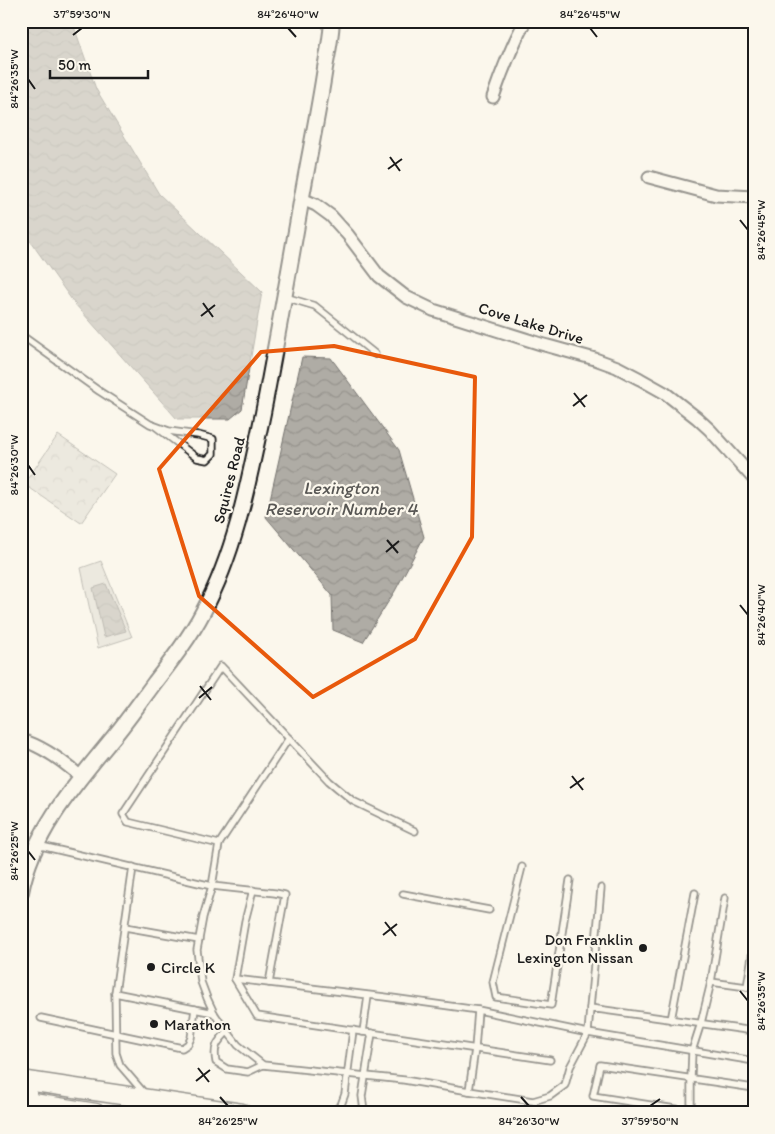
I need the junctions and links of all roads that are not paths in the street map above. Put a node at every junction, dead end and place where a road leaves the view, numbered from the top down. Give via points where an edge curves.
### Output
1 (332, 21) edge
2 (525, 21) edge
3 (493, 97) dead end
4 (650, 177) dead end
5 (754, 198) edge
6 (302, 199) junction
7 (285, 297) junction
8 (21, 335) edge
9 (375, 354) dead end
10 (155, 426) junction
11 (754, 478) edge
12 (289, 738) junction
13 (21, 740) edge
14 (81, 777) junction
15 (414, 830) dead end
16 (219, 844) junction
17 (36, 845) junction
18 (133, 867) junction
19 (522, 867) dead end
20 (570, 880) dead end
21 (212, 886) junction
22 (602, 888) dead end
23 (253, 890) junction
24 (21, 892) edge
25 (695, 893) dead end
26 (403, 894) dead end
27 (725, 898) dead end
28 (489, 910) dead end
29 (125, 927) junction
30 (199, 940) junction
31 (754, 944) edge
32 (235, 979) junction
33 (711, 982) junction
34 (269, 983) junction
35 (750, 987) edge
36 (115, 994) junction
37 (368, 996) junction
38 (590, 1008) junction
39 (195, 1009) junction
40 (478, 1010) junction
41 (214, 1013) junction
42 (41, 1018) dead end
43 (671, 1020) junction
44 (701, 1023) junction
45 (353, 1030) junction
46 (754, 1030) edge
47 (228, 1031) junction
48 (363, 1032) junction
49 (372, 1033) junction
50 (588, 1033) junction
51 (115, 1034) junction
52 (475, 1049) junction
53 (692, 1051) junction
54 (550, 1060) dead end
55 (754, 1061) edge
56 (262, 1065) junction
57 (348, 1075) junction
58 (364, 1076) junction
59 (691, 1078) junction
60 (26, 1081) edge
61 (754, 1088) edge
62 (470, 1091) junction
63 (149, 1099) junction
64 (25, 1105) edge
65 (691, 1111) junction
66 (96, 1113) edge
67 (242, 1113) edge
68 (331, 1113) edge
69 (365, 1113) edge
70 (701, 1113) edge

1 - 6 street, Squires Road
2 - 3 street via 504,64
4 - 5 street via 716,196
6 - 7 street, Squires Road
6 - 11 street, Cove Lake Drive via 331,216 379,276 406,297 433,310 595,359 640,379 665,393 697,418
7 - 9 lane via 315,306
7 - 14 street, Squires Road via 246,490 214,590 193,630
8 - 10 lane via 98,391
10 - 10 lane via 213,439 213,454 207,460 197,458
12 - 15 lane via 329,781 353,801
12 - 16 lane
12 - 16 lane via 221,666 123,814 128,822
13 - 14 street via 39,747
14 - 17 street, Squires Road
16 - 21 lane
17 - 18 lane
17 - 24 street, Squires Road
18 - 21 lane
18 - 29 lane
19 - 20 lane via 493,982 496,997 551,1005
21 - 23 lane
21 - 30 lane
22 - 38 lane
23 - 32 lane
23 - 34 lane via 285,895
25 - 43 lane
26 - 28 lane
27 - 33 lane
29 - 30 lane
29 - 36 lane
30 - 41 lane via 201,982
31 - 35 lane
32 - 34 lane
32 - 45 lane via 257,1016
33 - 35 lane
33 - 44 lane
34 - 37 lane
36 - 39 lane
36 - 51 lane
37 - 40 lane
37 - 48 lane
38 - 43 lane
38 - 50 lane
39 - 41 lane
39 - 51 lane via 191,1038 182,1048
40 - 50 lane
40 - 52 lane
41 - 47 lane
42 - 51 lane
43 - 44 lane
44 - 46 lane
44 - 53 lane
45 - 48 lane
45 - 57 lane
47 - 56 lane via 238,1045
47 - 56 lane via 218,1041 214,1052 216,1062 227,1069 248,1072
48 - 49 lane
49 - 52 lane
49 - 58 lane
50 - 53 lane
50 - 62 lane via 565,1084 550,1096 533,1101
51 - 63 lane via 120,1065
52 - 54 lane
52 - 62 lane
53 - 55 lane
53 - 59 lane
56 - 57 lane
57 - 58 lane
57 - 68 lane via 341,1105
58 - 62 lane
58 - 69 lane via 362,1096
59 - 61 lane
59 - 65 lane
59 - 65 lane via 600,1065 594,1096
60 - 63 highway
60 - 64 street
63 - 67 highway
64 - 66 highway
65 - 70 lane

